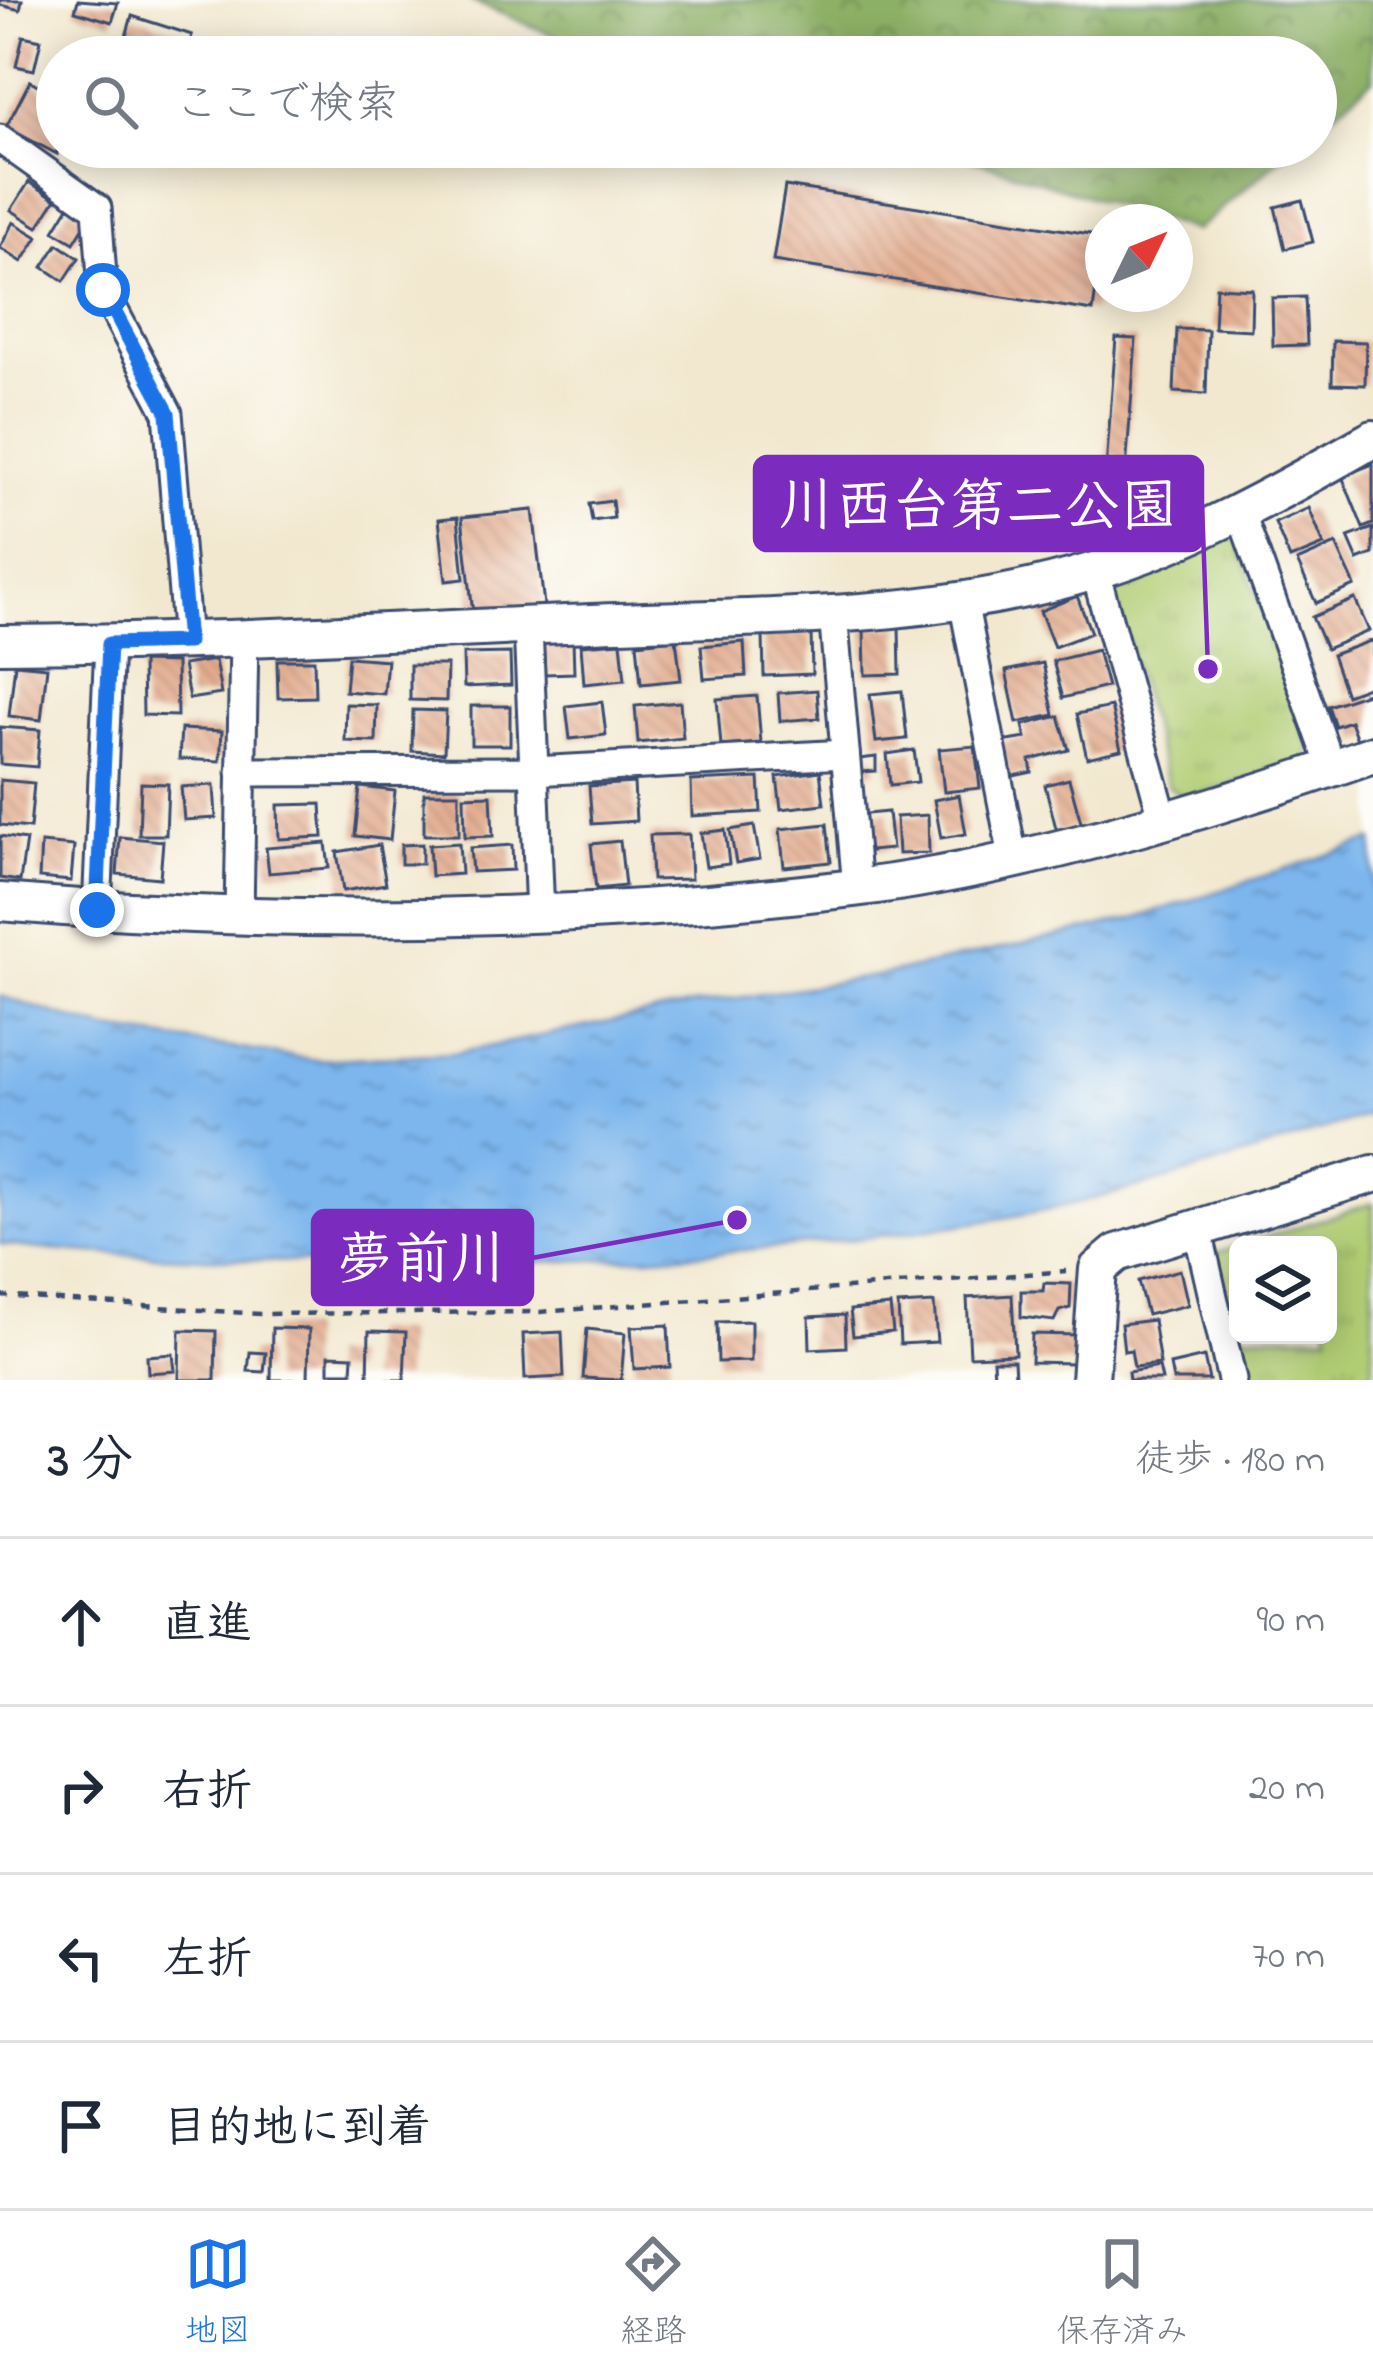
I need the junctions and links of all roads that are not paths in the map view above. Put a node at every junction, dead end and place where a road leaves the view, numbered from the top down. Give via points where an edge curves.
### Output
1 (0, 140) edge
2 (36, 165) edge
3 (40, 168) edge
4 (1373, 440) edge
5 (1241, 514) junction
6 (1095, 571) junction
7 (963, 601) junction
8 (832, 613) junction
9 (528, 626) junction
10 (244, 639) junction
11 (188, 642) junction
12 (0, 644) edge
13 (109, 644) junction
14 (845, 754) junction
15 (1373, 754) edge
16 (1332, 769) junction
17 (534, 771) junction
18 (241, 772) junction
19 (1163, 818) junction
20 (1013, 857) junction
21 (857, 888) junction
22 (0, 902) edge
23 (97, 910) junction
24 (239, 914) junction
25 (540, 914) junction
26 (1373, 1174) edge
27 (1198, 1231) junction
28 (1090, 1380) edge
29 (1232, 1380) edge

1 - 2 street
3 - 11 street via 97,208 103,290 168,413
4 - 5 street
5 - 6 street
5 - 16 street
6 - 7 street
6 - 19 street
7 - 8 street
7 - 20 street
8 - 9 street
8 - 14 street
9 - 10 street
9 - 17 street
10 - 11 street
10 - 18 street
11 - 13 street
12 - 13 street
13 - 23 street
14 - 17 street
14 - 21 street
15 - 16 street
16 - 19 street
17 - 18 street
17 - 25 street
18 - 24 street
19 - 20 street
20 - 21 street
21 - 25 street
22 - 23 street
23 - 24 street
24 - 25 street
26 - 27 street
27 - 28 street via 1118,1253 1098,1269
27 - 29 street

